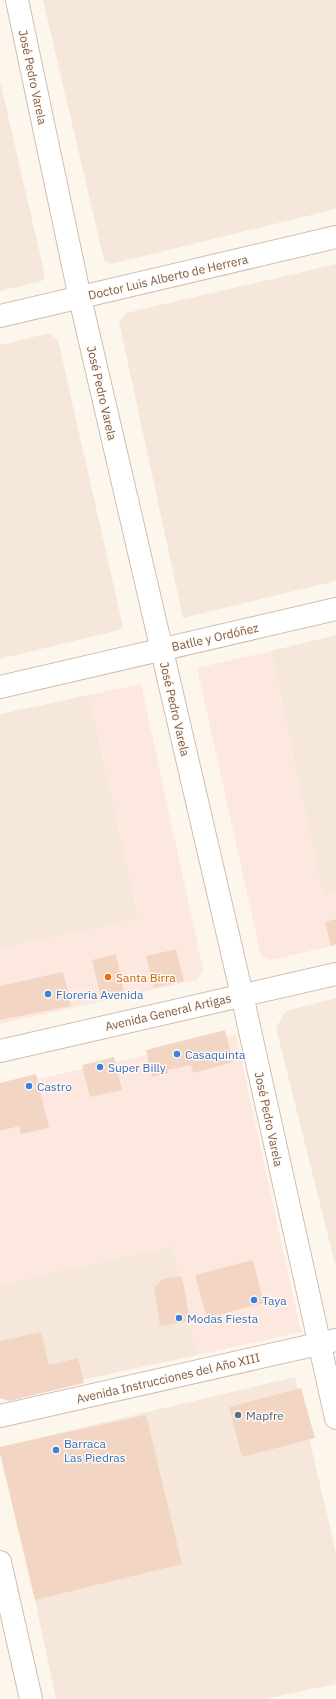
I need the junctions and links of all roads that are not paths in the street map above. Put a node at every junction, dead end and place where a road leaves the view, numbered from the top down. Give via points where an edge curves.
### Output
1 (17, 0) edge
2 (336, 237) edge
3 (80, 298) junction
4 (0, 316) edge
5 (336, 609) edge
6 (161, 649) junction
7 (0, 687) edge
8 (336, 974) edge
9 (242, 995) junction
10 (0, 1051) edge
11 (327, 1342) edge
12 (0, 1416) edge
13 (336, 1418) edge
14 (0, 1562) edge
15 (31, 1699) edge

1 - 3 street, José Pedro Varela
2 - 3 street, Doctor Luis Alberto de Herrera
3 - 4 street, Doctor Luis Alberto de Herrera
3 - 6 street, José Pedro Varela
5 - 6 street, Batlle y Ordóñez
6 - 7 street, Batlle y Ordóñez
6 - 9 street, José Pedro Varela
8 - 9 street, Avenida General Artigas
9 - 10 street, Avenida General Artigas
9 - 11 street, José Pedro Varela
11 - 12 street, Avenida Instrucciones del Año XIII
11 - 13 street, José Pedro Varela
14 - 15 street

